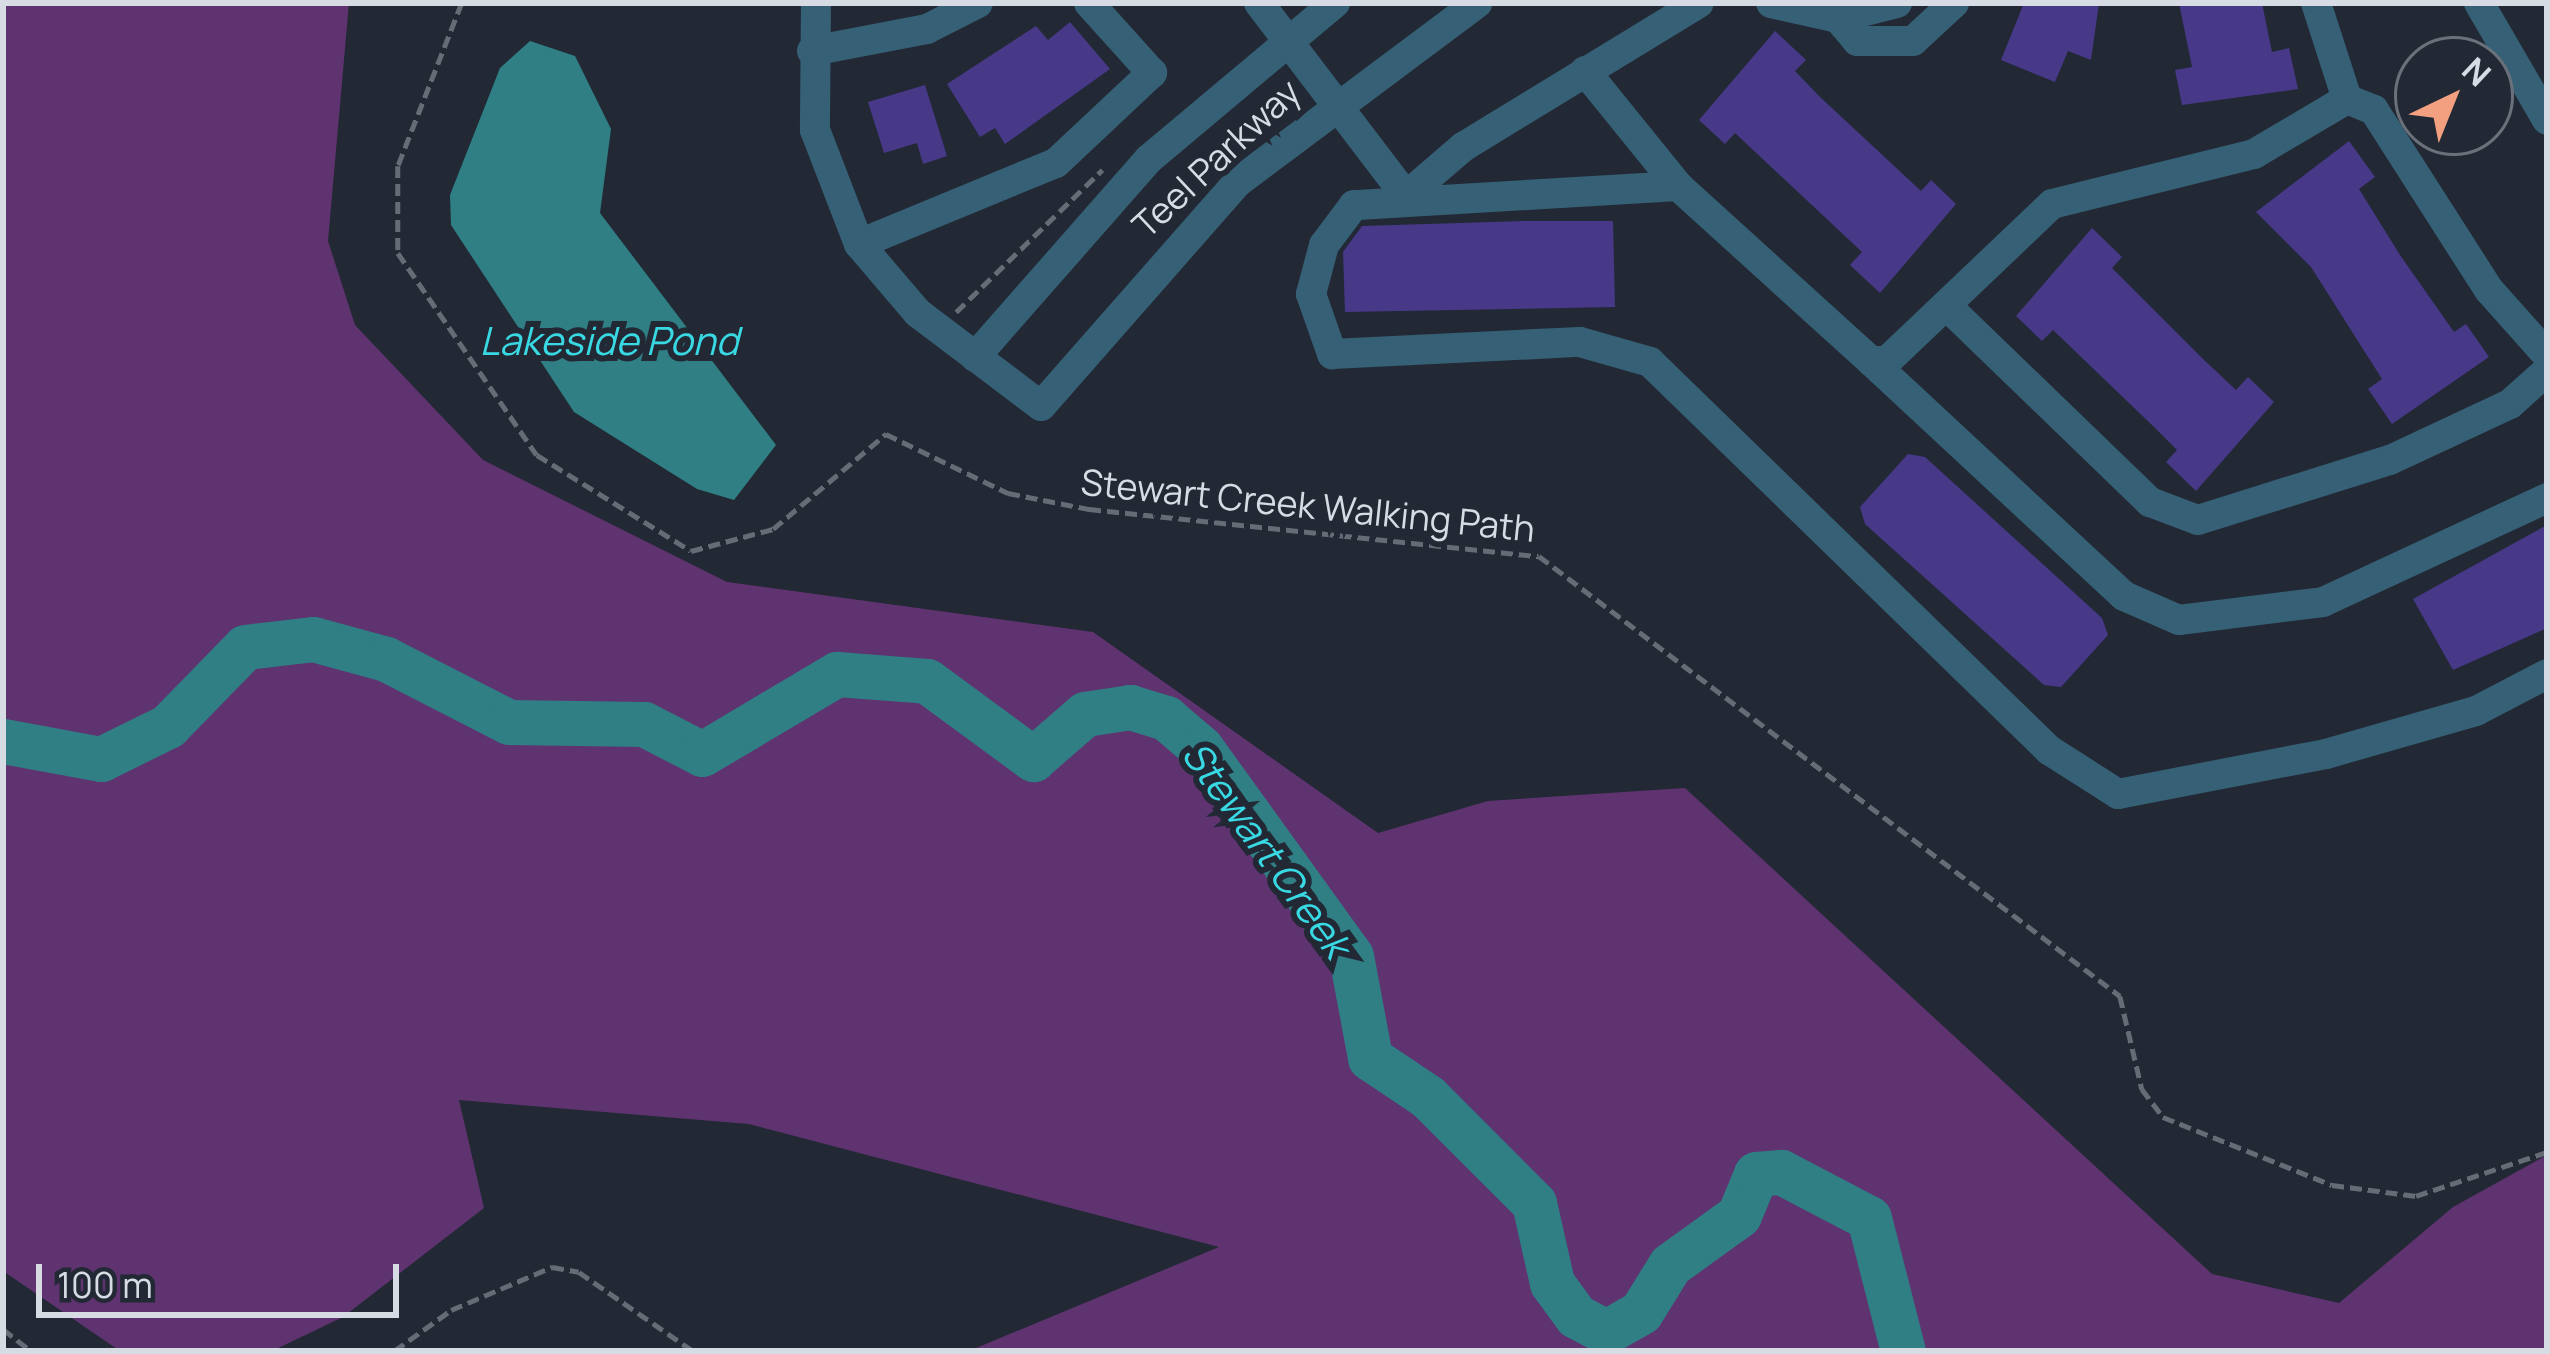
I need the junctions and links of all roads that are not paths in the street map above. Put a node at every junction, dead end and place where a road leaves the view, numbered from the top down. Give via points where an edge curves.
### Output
1 (816, 3) edge
2 (978, 3) edge
3 (1088, 3) edge
4 (1259, 3) edge
5 (1335, 3) edge
6 (1477, 3) edge
7 (1699, 3) edge
8 (1771, 3) edge
9 (1897, 3) edge
10 (1954, 3) edge
11 (2317, 3) edge
12 (2479, 3) edge
13 (1854, 11) edge
14 (1285, 41) junction
15 (812, 51) junction
16 (1585, 71) junction
17 (2348, 99) junction
18 (1331, 105) junction
19 (2547, 120) edge
20 (1678, 186) junction
21 (1406, 196) junction
22 (860, 244) junction
23 (1949, 308) junction
24 (2547, 355) edge
25 (974, 357) junction
26 (1871, 361) junction
27 (2547, 371) edge
28 (2547, 498) edge
29 (2547, 674) edge

1 - 15 street
2 - 15 street via 927,29
3 - 22 street via 1153,73 1056,163
4 - 14 street
5 - 14 street, Teel Parkway
6 - 18 street, Teel Parkway
7 - 16 street
8 - 13 street
9 - 13 street
10 - 13 street via 1913,41 1857,41
11 - 17 street
12 - 19 street
14 - 18 street
14 - 25 street, Teel Parkway via 1133,175
15 - 22 street via 824,168
16 - 20 street
16 - 21 street
17 - 23 street via 2254,154 2051,204
17 - 24 street via 2374,110 2489,290
18 - 21 street
18 - 25 street, Teel Parkway via 1180,238 1041,406
20 - 21 street via 1536,203
20 - 26 street
21 - 29 street via 1354,206 1324,244 1311,294 1332,354 1580,342 1650,362 2049,750 2118,794 2326,754 2476,711
22 - 25 street via 892,288
23 - 26 street via 1886,361
23 - 27 street via 2150,502 2198,520 2390,460 2510,404
26 - 28 street via 2124,596 2179,620 2323,602

